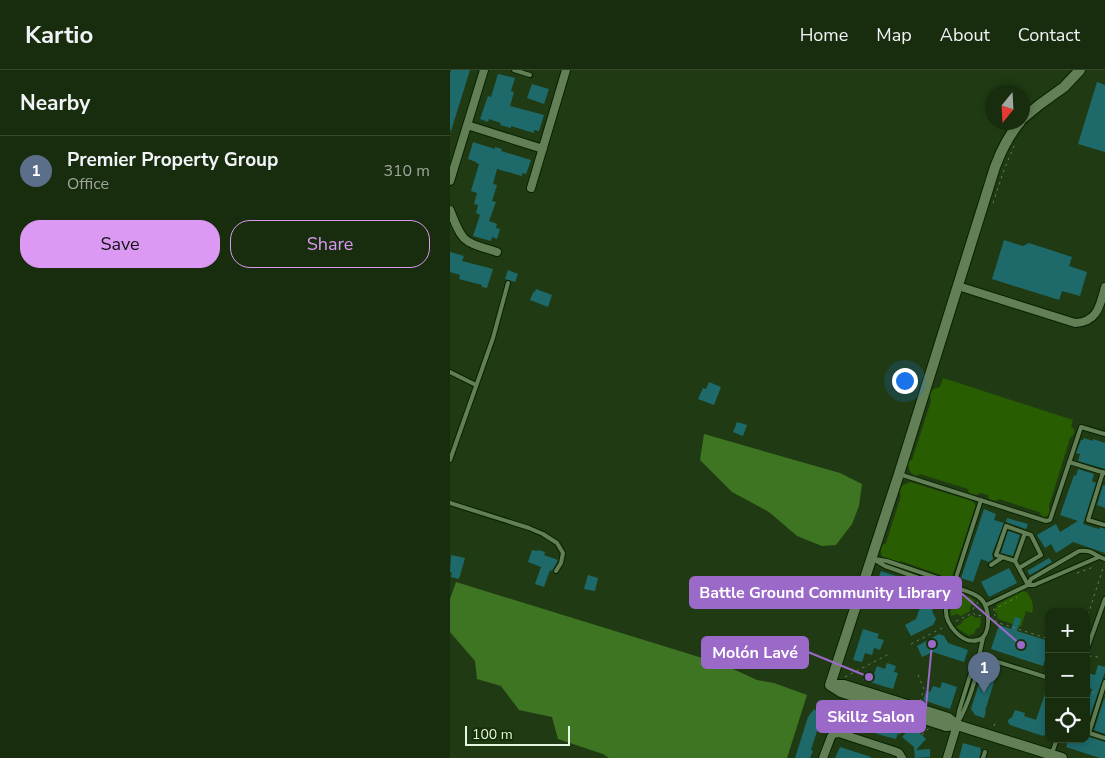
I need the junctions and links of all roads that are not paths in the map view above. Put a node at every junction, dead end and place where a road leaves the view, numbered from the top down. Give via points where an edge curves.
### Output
1 (484, 70) edge
2 (514, 70) edge
3 (566, 70) edge
4 (1080, 70) edge
5 (530, 75) dead end
6 (1030, 112) edge
7 (467, 125) junction
8 (1013, 130) edge
9 (543, 149) junction
10 (450, 181) edge
11 (531, 188) dead end
12 (450, 210) edge
13 (497, 252) dead end
14 (508, 283) dead end
15 (958, 286) junction
16 (1105, 287) edge
17 (450, 372) edge
18 (476, 385) junction
19 (1105, 434) edge
20 (450, 460) edge
21 (1070, 462) junction
22 (1104, 473) edge
23 (899, 474) junction
24 (981, 500) junction
25 (450, 503) edge
26 (1105, 525) edge
27 (1025, 533) junction
28 (1003, 557) junction
29 (1100, 557) junction
30 (872, 558) junction
31 (1105, 558) edge
32 (1015, 561) junction
33 (991, 565) dead end
34 (1018, 568) junction
35 (556, 571) dead end
36 (1028, 584) junction
37 (953, 586) junction
38 (1105, 599) edge
39 (986, 605) junction
40 (983, 638) junction
41 (1088, 653) edge
42 (979, 656) junction
43 (1045, 677) edge
44 (1105, 682) edge
45 (957, 725) junction
46 (1090, 726) edge
47 (1090, 733) edge
48 (1105, 738) edge
49 (1057, 743) edge
50 (985, 752) dead end
51 (1057, 756) edge
52 (823, 758) edge
53 (902, 758) edge
54 (947, 758) edge
55 (984, 758) edge

1 - 7 street
2 - 5 lane
3 - 9 street
4 - 6 street via 1064,87
7 - 9 street
7 - 10 street
8 - 15 street via 998,157
9 - 11 street
12 - 13 street via 456,228 468,243
14 - 18 lane
15 - 16 street via 1070,322 1089,319 1097,310
15 - 23 street
17 - 18 lane
18 - 20 lane
19 - 21 lane via 1081,427
21 - 22 lane
21 - 24 lane via 1050,520
22 - 26 lane via 1088,520
23 - 24 lane
23 - 30 street
24 - 37 lane
25 - 35 lane via 543,534 563,553 562,563
27 - 28 lane via 1006,526 996,555
27 - 32 lane
27 - 34 lane via 1031,535 1041,555
28 - 32 lane
28 - 33 lane
29 - 31 lane
29 - 36 lane via 1034,585
29 - 36 lane via 1079,551 1031,579
30 - 37 lane
30 - 45 street via 830,685 844,685 948,718
32 - 34 lane
34 - 36 lane
36 - 39 lane
37 - 39 lane via 973,594
37 - 40 lane via 946,608 950,624 964,638
38 - 41 lane
39 - 40 lane via 988,621
40 - 42 lane
42 - 43 lane
42 - 45 lane via 979,665
44 - 46 lane
45 - 51 street
45 - 54 street
47 - 48 lane
49 - 51 lane
50 - 55 lane
52 - 53 street via 829,739 833,734 842,734 894,751

